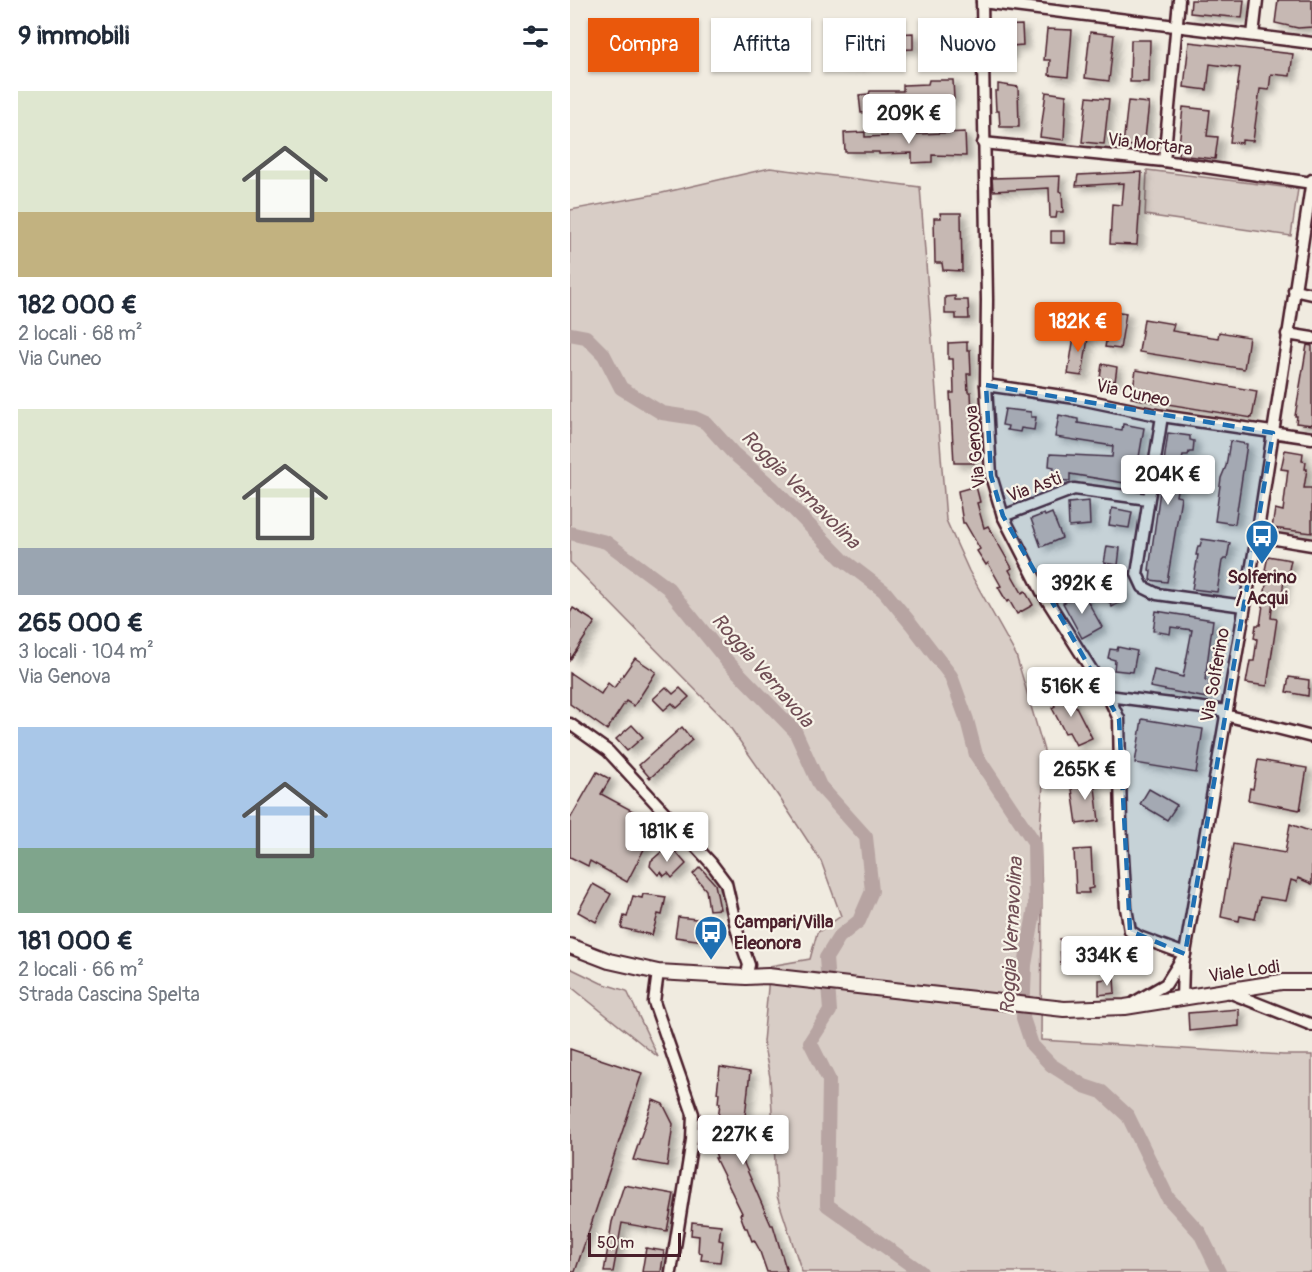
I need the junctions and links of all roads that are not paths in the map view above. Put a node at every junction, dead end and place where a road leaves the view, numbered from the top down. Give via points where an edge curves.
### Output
1 (1179, 0) edge
2 (1257, 0) edge
3 (982, 1) edge
4 (1176, 26) junction
5 (1253, 35) junction
6 (1312, 43) edge
7 (983, 143) junction
8 (1164, 160) junction
9 (1312, 182) edge
10 (1294, 290) junction
11 (1312, 294) edge
12 (1287, 334) junction
13 (1312, 338) edge
14 (986, 386) junction
15 (1162, 416) junction
16 (1273, 433) junction
17 (1312, 438) edge
18 (1148, 499) junction
19 (1003, 516) junction
20 (1257, 536) junction
21 (1312, 545) edge
22 (1244, 606) junction
23 (1108, 696) junction
24 (1226, 713) junction
25 (570, 724) edge
26 (1312, 737) edge
27 (570, 946) edge
28 (1185, 954) junction
29 (658, 972) junction
30 (746, 977) junction
31 (1312, 982) edge
32 (1225, 991) junction
33 (1182, 999) junction
34 (1125, 1007) junction
35 (1312, 1025) edge
36 (671, 1272) edge

1 - 4 street
2 - 5 street
3 - 4 street
3 - 7 street, Via Genova
4 - 5 street
4 - 8 street
5 - 6 street
7 - 8 street, Via Mortara
7 - 14 street, Via Genova
8 - 9 street, Via Mortara
9 - 10 street, Via Solferino
10 - 11 street
10 - 12 street, Via Solferino
12 - 13 street
12 - 16 street, Via Solferino
14 - 15 street, Via Cuneo via 1076,398
14 - 19 street, Via Genova via 992,477
15 - 16 street, Via Cuneo
15 - 18 street
16 - 17 street, Via Cuneo
16 - 20 street, Via Solferino
18 - 19 street, Via Asti via 1074,489
18 - 22 street via 1137,574 1143,587 1157,594
19 - 23 street, Via Genova via 1042,592
20 - 21 street
20 - 22 street, Via Solferino
22 - 24 street, Via Solferino
23 - 24 street
23 - 28 street, Via Genova via 1119,719 1121,823 1130,931
24 - 26 street
24 - 28 street, Via Solferino
25 - 30 street via 608,751 726,883 736,931 749,965
27 - 29 street, Viale Lodi via 609,961
28 - 33 street, Via Solferino
28 - 34 street via 1166,984
29 - 30 street, Viale Lodi
29 - 36 street via 654,1002 693,1114
30 - 34 street, Viale Lodi via 768,976 1064,1009
31 - 32 street, Viale Lodi via 1281,982
32 - 33 street, Viale Lodi
32 - 35 street
33 - 34 street, Viale Lodi

